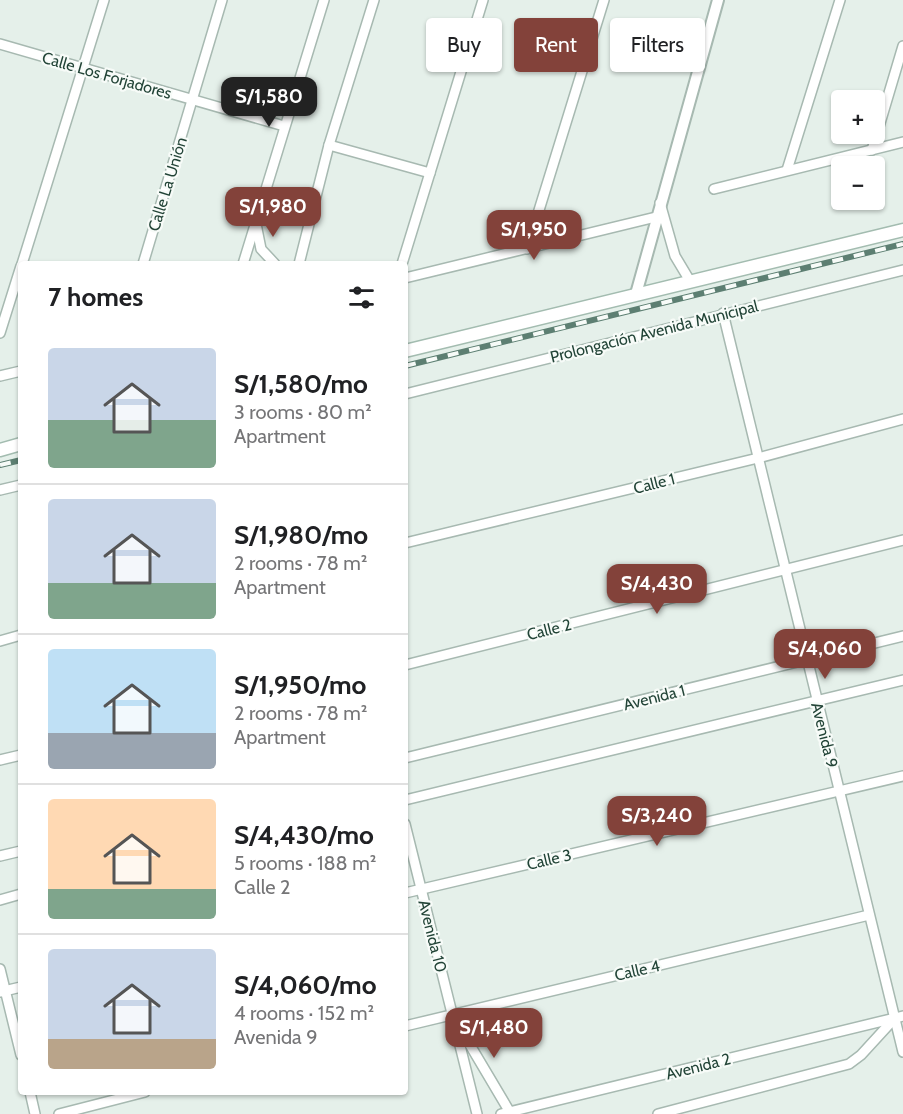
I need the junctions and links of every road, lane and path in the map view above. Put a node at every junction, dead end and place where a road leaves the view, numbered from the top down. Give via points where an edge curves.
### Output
1 (104, 0) edge
2 (222, 0) edge
3 (324, 0) edge
4 (374, 0) edge
5 (483, 0) edge
6 (604, 0) edge
7 (718, 0) edge
8 (840, 0) edge
9 (0, 44) edge
10 (903, 46) edge
11 (82, 68) junction
12 (192, 99) junction
13 (284, 126) junction
14 (903, 142) edge
15 (329, 145) junction
16 (872, 150) junction
17 (787, 170) junction
18 (430, 173) junction
19 (714, 189) dead end
20 (660, 203) junction
21 (656, 217) junction
22 (256, 221) junction
23 (903, 230) edge
24 (526, 249) junction
25 (22, 261) edge
26 (144, 261) edge
27 (244, 261) edge
28 (272, 261) edge
29 (300, 261) edge
30 (403, 261) edge
31 (903, 270) edge
32 (18, 275) edge
33 (408, 277) edge
34 (690, 281) junction
35 (636, 294) junction
36 (723, 313) junction
37 (0, 333) edge
38 (408, 350) edge
39 (18, 372) edge
40 (0, 376) edge
41 (408, 393) edge
42 (903, 419) edge
43 (18, 445) edge
44 (0, 450) edge
45 (758, 458) junction
46 (18, 487) edge
47 (0, 490) edge
48 (903, 540) edge
49 (408, 542) edge
50 (785, 569) junction
51 (18, 636) edge
52 (903, 636) edge
53 (0, 640) edge
54 (806, 659) junction
55 (408, 664) edge
56 (903, 680) edge
57 (816, 700) junction
58 (18, 757) edge
59 (408, 757) edge
60 (0, 760) edge
61 (903, 776) edge
62 (839, 790) junction
63 (408, 799) edge
64 (408, 836) edge
65 (18, 852) edge
66 (0, 856) edge
67 (421, 889) junction
68 (408, 892) edge
69 (18, 895) edge
70 (0, 900) edge
71 (869, 915) junction
72 (0, 969) edge
73 (18, 988) edge
74 (3, 992) edge
75 (452, 1014) junction
76 (899, 1017) edge
77 (408, 1025) edge
78 (18, 1044) edge
79 (903, 1052) edge
80 (31, 1095) edge
81 (133, 1095) edge
82 (507, 1113) edge
83 (35, 1114) edge
84 (59, 1114) edge
85 (477, 1114) edge
86 (658, 1114) edge

1 - 11 street
2 - 12 street, Calle La Unión
3 - 13 street
4 - 15 street
5 - 18 street
6 - 24 street
7 - 20 street
8 - 17 street
9 - 11 street, Calle Los Forjadores
10 - 16 street
11 - 12 street, Calle Los Forjadores
11 - 25 street
12 - 13 street, Calle Los Forjadores
12 - 26 street, Calle La Unión
13 - 22 street
14 - 16 street
15 - 18 street
15 - 29 street
16 - 17 street
17 - 19 street
18 - 30 street
20 - 21 street
20 - 34 street via 675,256
21 - 24 street
21 - 35 street
22 - 27 street
22 - 28 street via 261,249
23 - 34 main road
24 - 33 street
31 - 36 street, Prolongación Avenida Municipal
32 - 37 street
34 - 35 main road
35 - 38 main road
36 - 41 street, Prolongación Avenida Municipal
36 - 45 street, Avenida 9
39 - 40 street
42 - 45 street, Calle 1
43 - 44 main road
45 - 49 street, Calle 1
45 - 50 street, Avenida 9
46 - 47 street
48 - 50 street, Calle 2
50 - 54 street, Avenida 9
50 - 55 street, Calle 2
51 - 53 street
52 - 54 street, Avenida 1
54 - 57 street, Avenida 9
54 - 59 street, Avenida 1
56 - 57 street
57 - 62 street, Avenida 9
57 - 63 street
58 - 60 street
61 - 62 street, Calle 3
62 - 67 street, Calle 3
62 - 71 street, Avenida 9
64 - 67 street, Avenida 10
65 - 66 street
67 - 68 street, Calle 3
67 - 75 street, Avenida 10
69 - 70 street
71 - 75 street, Calle 4
71 - 76 street, Avenida 9
72 - 74 street
73 - 74 street
74 - 78 street
75 - 77 street, Calle 4
75 - 82 street, Avenida 10
75 - 85 street, Avenida 10
76 - 79 street, Avenida 9
76 - 82 street, Avenida 2
76 - 86 street via 849,1064
80 - 83 street
81 - 84 street

